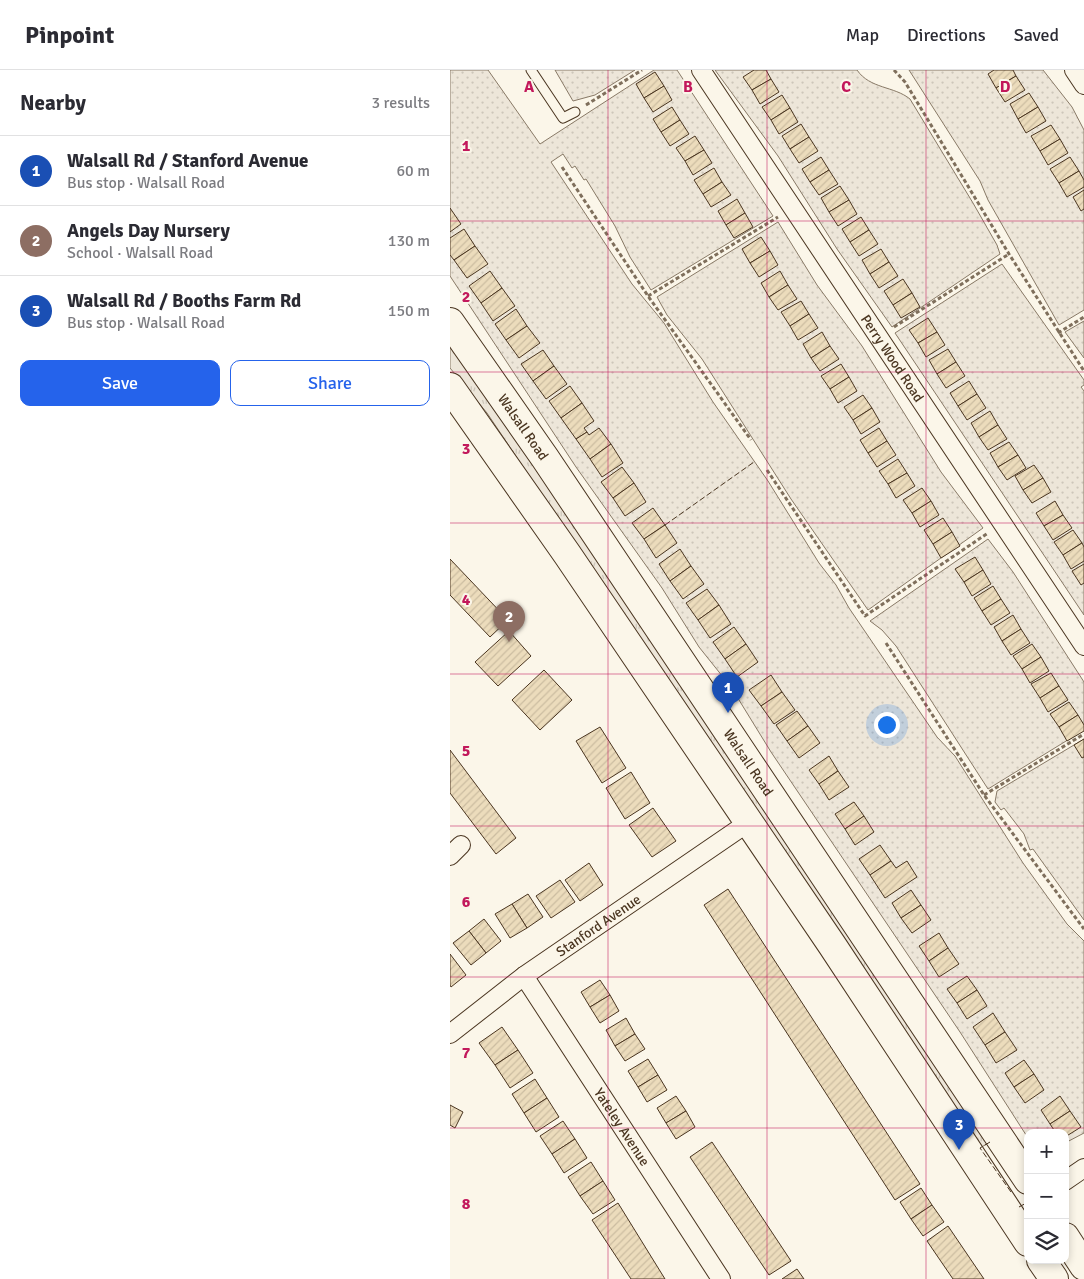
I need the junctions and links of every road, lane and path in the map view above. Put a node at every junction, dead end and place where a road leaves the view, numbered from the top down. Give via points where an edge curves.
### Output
1 (531, 70) edge
2 (642, 70) edge
3 (702, 70) edge
4 (894, 70) edge
5 (1074, 70) edge
6 (1084, 85) edge
7 (575, 112) joint
8 (562, 167) dead end
9 (792, 209) junction
10 (1009, 254) junction
11 (648, 296) junction
12 (1084, 317) edge
13 (450, 322) edge
14 (1058, 333) junction
15 (878, 337) junction
16 (1084, 371) edge
17 (450, 386) edge
18 (750, 440) dead end
19 (767, 470) dead end
20 (1001, 524) junction
21 (886, 643) dead end
22 (1084, 646) edge
23 (1084, 734) edge
24 (984, 795) junction
25 (749, 822) junction
26 (1084, 929) edge
27 (524, 976) junction
28 (450, 1034) edge
29 (1084, 1168) edge
30 (1024, 1174) edge
31 (1069, 1178) edge
32 (1024, 1236) edge
33 (1069, 1243) edge
34 (1043, 1264) edge
35 (1084, 1266) edge
36 (721, 1279) edge
37 (1054, 1279) edge

1 - 7 lane via 563,118
2 - 7 path
3 - 9 street, Perry Wood Road
4 - 10 path via 905,82
5 - 6 street
8 - 11 path
9 - 11 path
9 - 15 street, Perry Wood Road
10 - 14 path
10 - 15 path
11 - 18 path
12 - 14 path
13 - 30 highway, Walsall Road via 556,474
14 - 16 path
15 - 20 street, Perry Wood Road
17 - 25 highway
19 - 20 path via 865,616
20 - 22 street, Perry Wood Road
21 - 24 path
23 - 24 path
24 - 26 path
25 - 27 street, Stanford Avenue
25 - 32 highway
27 - 28 street, Stanford Avenue
27 - 36 street, Yateley Avenue
29 - 31 street
33 - 35 highway
34 - 37 highway

